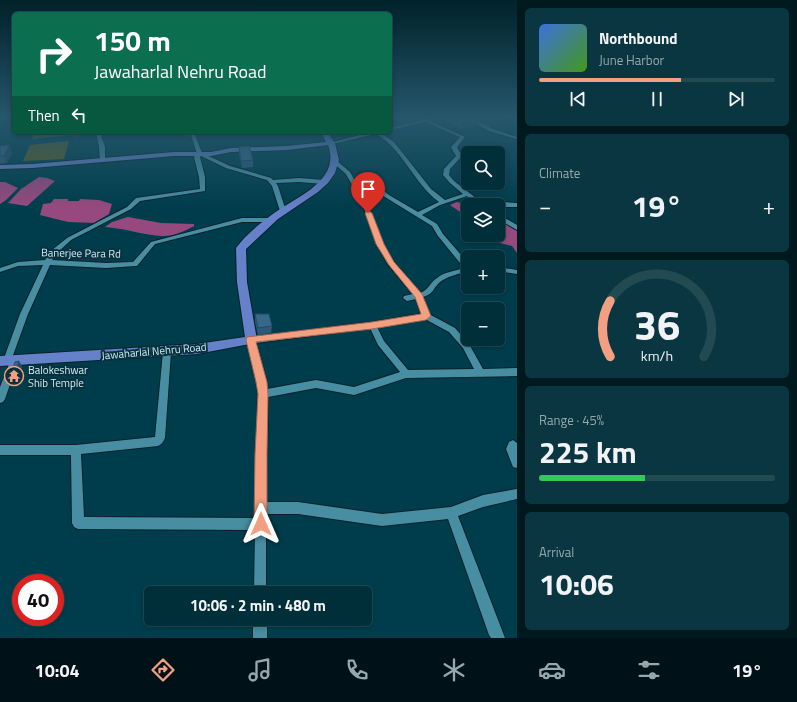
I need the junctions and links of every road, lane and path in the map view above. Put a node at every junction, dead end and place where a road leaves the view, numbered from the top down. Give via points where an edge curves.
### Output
1 (102, 147) edge
2 (197, 147) edge
3 (298, 147) edge
4 (333, 147) edge
5 (396, 147) edge
6 (454, 147) edge
7 (200, 154) junction
8 (103, 160) junction
9 (334, 162) junction
10 (0, 167) edge
11 (272, 182) junction
12 (324, 182) junction
13 (357, 190) junction
14 (468, 194) junction
15 (473, 198) edge
16 (444, 202) junction
17 (505, 204) edge
18 (517, 205) edge
19 (283, 211) junction
20 (417, 214) junction
21 (270, 220) junction
22 (505, 220) edge
23 (517, 228) edge
24 (461, 260) edge
25 (48, 262) junction
26 (0, 270) edge
27 (505, 270) edge
28 (461, 271) edge
29 (517, 272) edge
30 (419, 296) junction
31 (408, 298) dead end
32 (426, 316) junction
33 (372, 325) junction
34 (251, 340) junction
35 (167, 352) junction
36 (7, 361) edge
37 (517, 372) edge
38 (481, 373) junction
39 (406, 374) junction
40 (263, 394) junction
41 (0, 399) edge
42 (513, 445) dead end
43 (0, 450) edge
44 (76, 450) junction
45 (517, 463) edge
46 (517, 494) edge
47 (260, 508) junction
48 (451, 513) junction
49 (261, 524) junction
50 (260, 586) edge
51 (260, 626) edge
52 (260, 638) edge
53 (498, 638) edge

1 - 8 street
2 - 7 street
3 - 7 main road
4 - 9 main road
5 - 16 street via 414,169 422,184
6 - 14 street via 459,156 447,169 446,175
7 - 8 main road
7 - 11 street
7 - 25 street via 197,157 202,190 138,199 129,208 69,239 54,252
8 - 10 main road
9 - 12 main road
9 - 13 street via 348,173
11 - 12 street
11 - 19 street
12 - 19 main road
13 - 20 street via 377,188
13 - 30 street via 365,203 380,244
14 - 15 street
14 - 16 street
16 - 20 street
17 - 18 street
19 - 21 main road
20 - 24 street via 434,225
21 - 25 street, Banerjee Para Rd via 242,220 153,243 135,264 117,266
21 - 34 main road via 241,248 242,282
22 - 23 street
25 - 26 street, Banerjee Para Rd via 20,264
25 - 36 street via 24,314
27 - 29 street
28 - 30 street via 437,281 429,292
30 - 31 street
30 - 32 street
32 - 33 street, Jawaharlal Nehru Road
32 - 38 street via 452,330 466,346
33 - 34 street, Jawaharlal Nehru Road
33 - 39 street via 381,344
34 - 35 main road, Jawaharlal Nehru Road
34 - 40 street
35 - 36 main road, Jawaharlal Nehru Road
35 - 44 street via 163,413 158,441
36 - 41 street
37 - 38 street
38 - 39 street
39 - 40 street via 354,391 316,384
40 - 47 street
42 - 45 street via 511,449
43 - 44 street
44 - 49 street via 78,523
46 - 48 street via 483,501
47 - 48 street via 298,508 382,520
47 - 49 street
48 - 53 street
49 - 50 street
51 - 52 street

